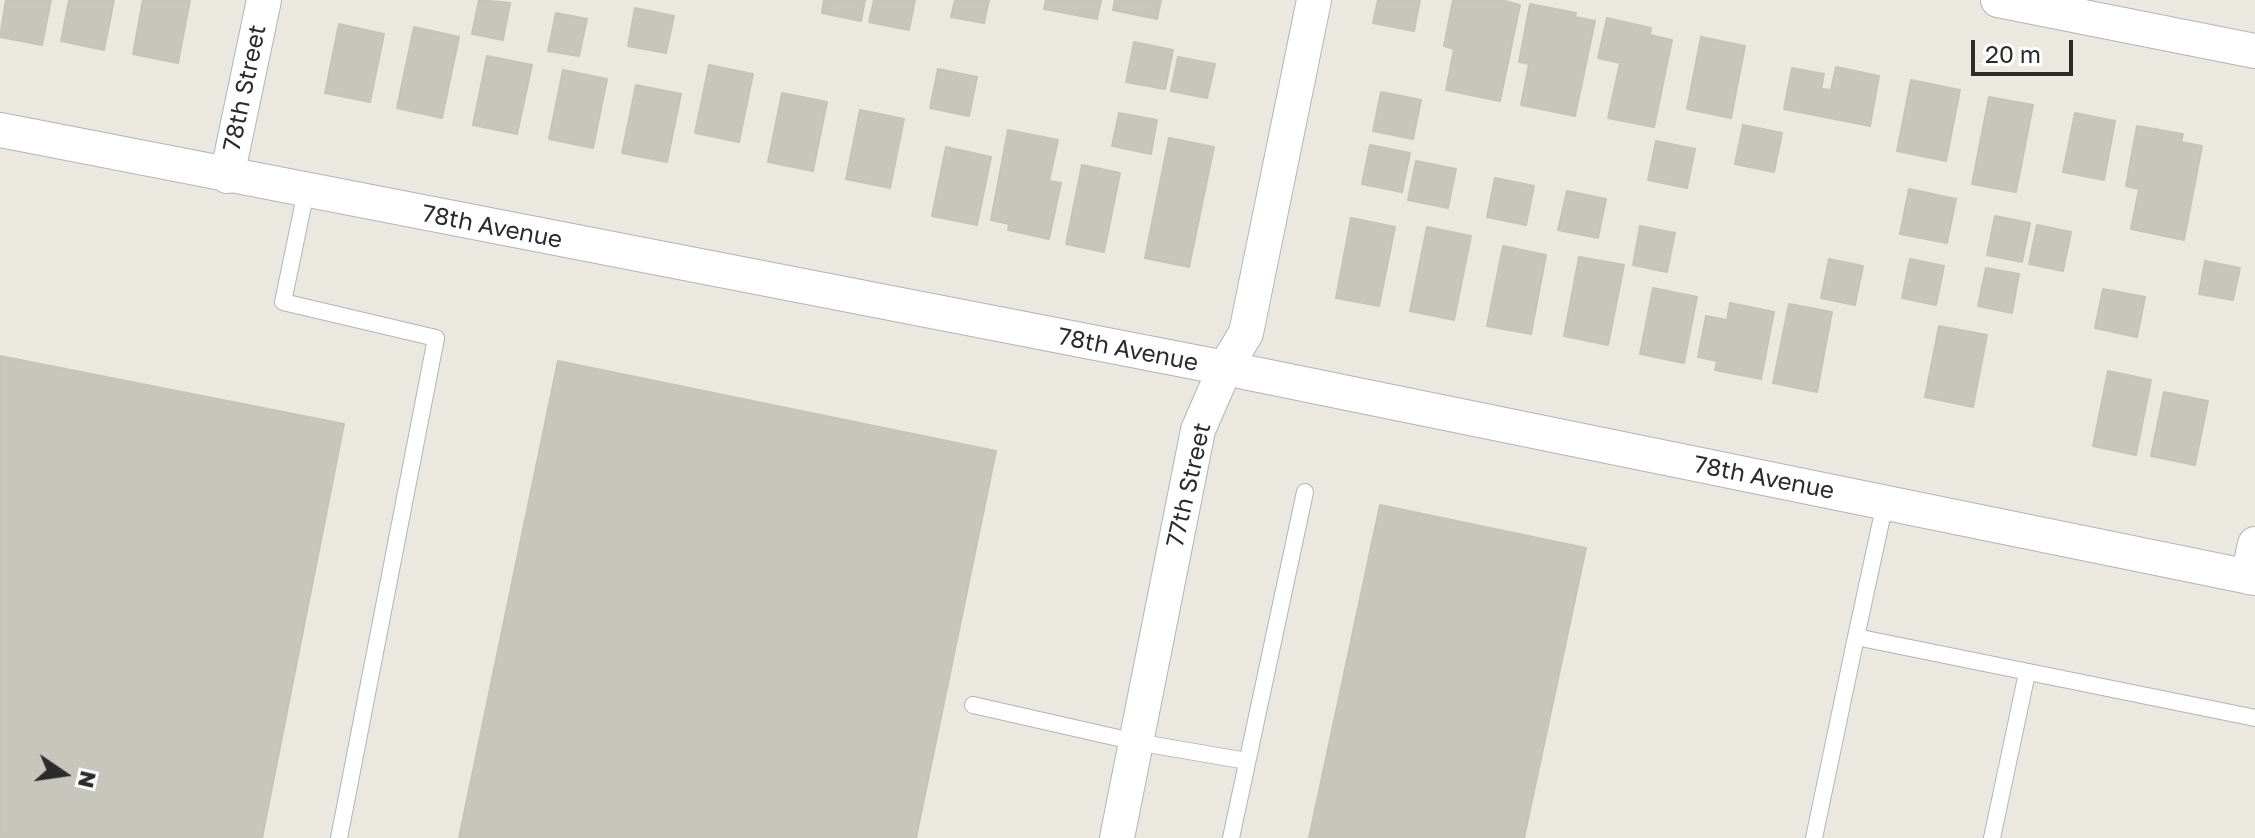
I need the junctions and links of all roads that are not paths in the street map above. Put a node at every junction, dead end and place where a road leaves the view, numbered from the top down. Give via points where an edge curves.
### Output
1 (264, 0) edge
2 (1314, 0) edge
3 (1998, 0) edge
4 (2255, 51) edge
5 (0, 130) edge
6 (227, 176) junction
7 (306, 191) junction
8 (1225, 368) junction
9 (1305, 492) dead end
10 (1885, 503) junction
11 (2253, 567) edge
12 (1856, 637) junction
13 (2027, 673) junction
14 (973, 705) dead end
15 (2255, 718) edge
16 (1136, 742) junction
17 (1247, 761) junction
18 (339, 838) edge
19 (1117, 838) edge
20 (1231, 838) edge
21 (1814, 838) edge
22 (1992, 838) edge

1 - 6 street, 78th Street
2 - 8 street, 77th Street via 1246,333
3 - 4 street
5 - 6 street, 78th Avenue
6 - 7 street, 78th Avenue
7 - 8 street, 78th Avenue
7 - 18 lane via 283,302 436,338
8 - 10 street, 78th Avenue
8 - 16 street, 77th Street via 1198,430
9 - 17 lane
10 - 11 street, 78th Avenue
10 - 12 lane
12 - 13 lane
12 - 21 lane
13 - 15 lane
13 - 22 lane
14 - 16 lane
16 - 17 lane
16 - 19 street, 77th Street
17 - 20 lane

